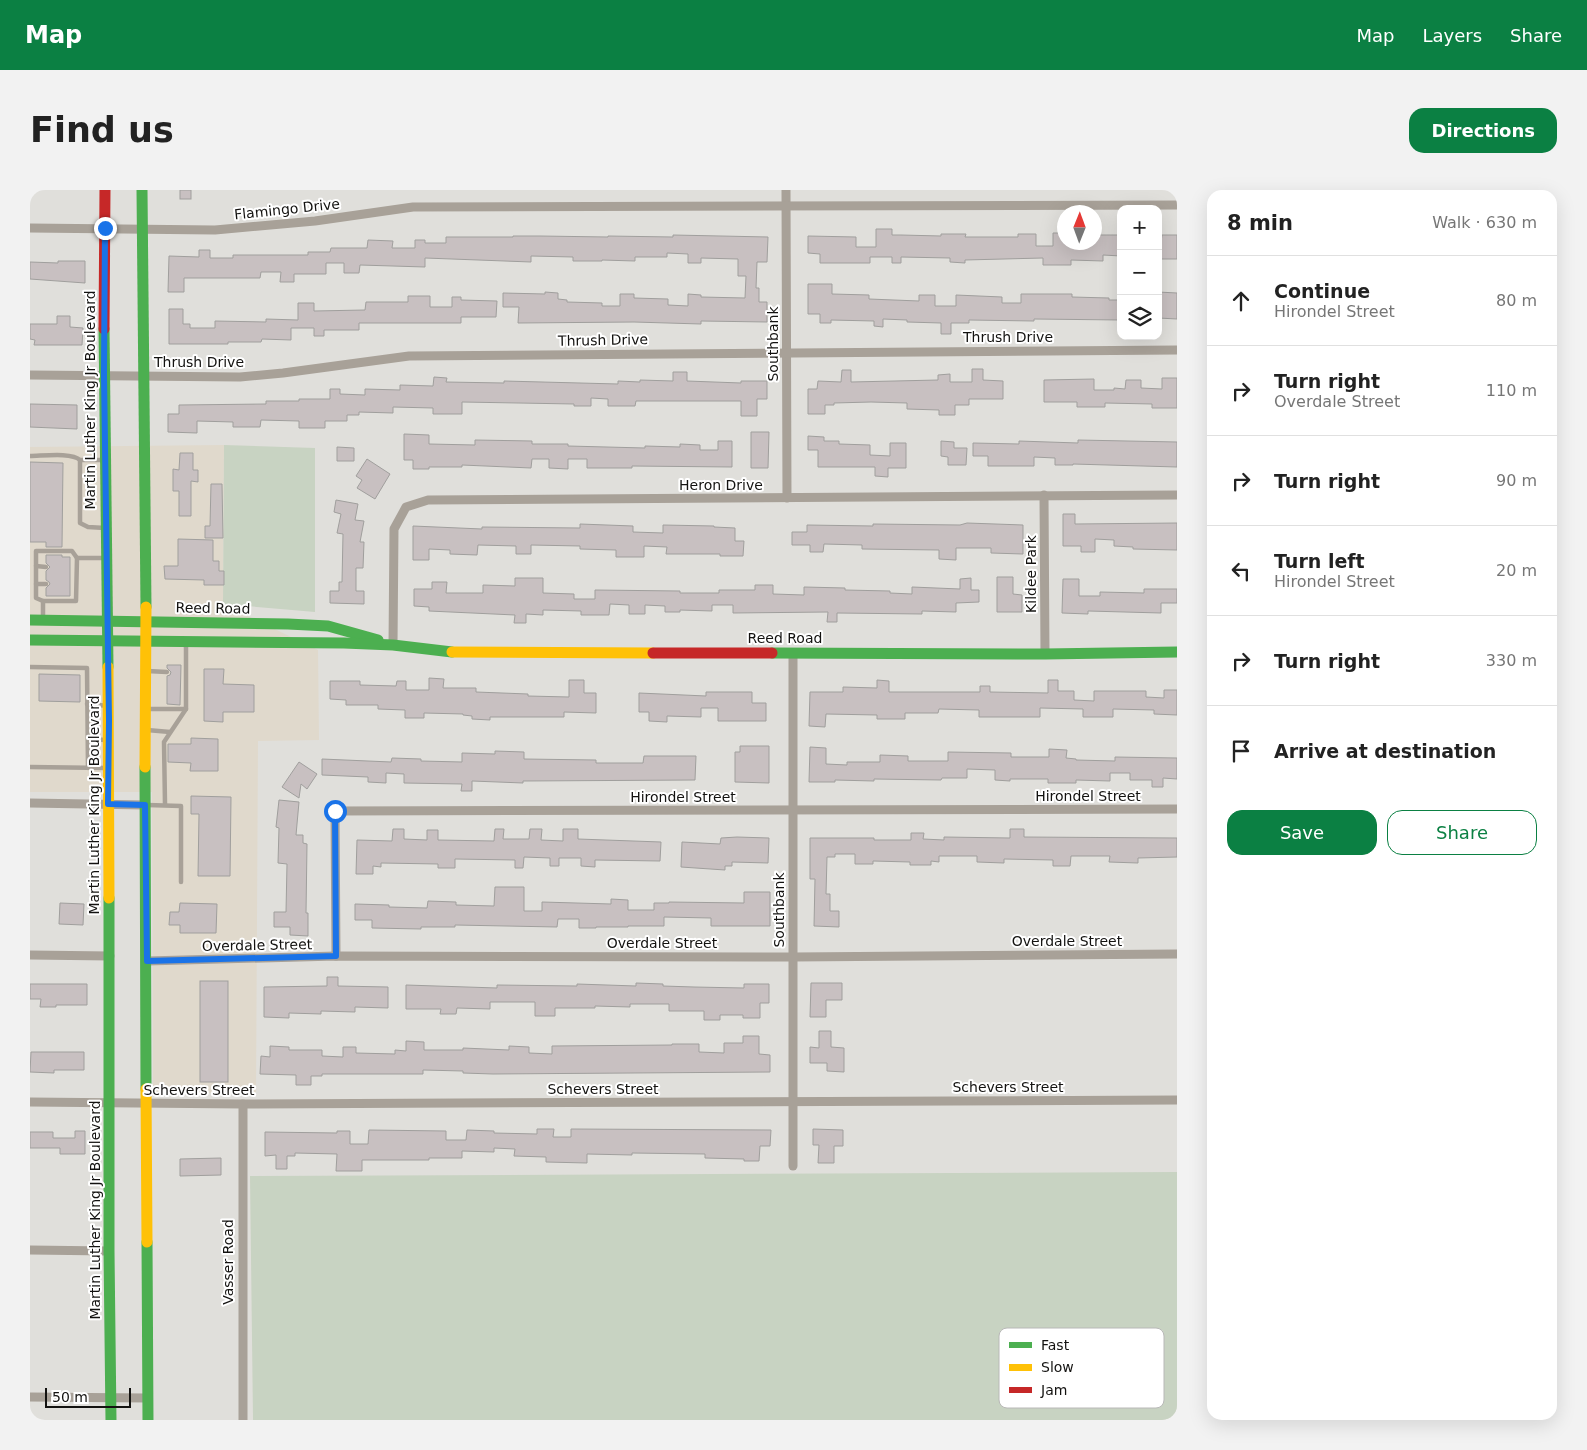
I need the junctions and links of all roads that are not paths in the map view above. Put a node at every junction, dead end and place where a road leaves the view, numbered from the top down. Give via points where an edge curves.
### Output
1 (105, 190) edge
2 (142, 190) edge
3 (786, 190) edge
4 (1177, 205) edge
5 (786, 206) junction
6 (30, 228) edge
7 (105, 228) junction
8 (143, 229) junction
9 (1177, 350) edge
10 (787, 352) junction
11 (30, 375) edge
12 (104, 375) junction
13 (143, 375) junction
14 (30, 456) edge
15 (80, 460) junction
16 (105, 460) junction
17 (1044, 494) junction
18 (1177, 495) edge
19 (787, 498) junction
20 (106, 528) junction
21 (77, 558) junction
22 (107, 558) junction
23 (36, 566) junction
24 (46, 566) dead end
25 (70, 567) dead end
26 (77, 568) junction
27 (36, 584) junction
28 (46, 584) dead end
29 (70, 584) dead end
30 (76, 584) junction
31 (43, 601) junction
32 (30, 620) edge
33 (42, 620) junction
34 (108, 622) junction
35 (146, 622) junction
36 (30, 640) edge
37 (107, 640) junction
38 (146, 640) junction
39 (186, 640) junction
40 (393, 645) junction
41 (1177, 652) edge
42 (793, 653) junction
43 (1045, 654) junction
44 (30, 667) edge
45 (146, 671) junction
46 (167, 672) dead end
47 (87, 704) junction
48 (109, 706) junction
49 (146, 709) junction
50 (186, 709) junction
51 (146, 730) junction
52 (170, 732) junction
53 (88, 739) junction
54 (109, 740) junction
55 (30, 767) edge
56 (88, 768) junction
57 (108, 768) junction
58 (30, 803) edge
59 (108, 804) junction
60 (165, 804) junction
61 (145, 805) junction
62 (1177, 809) edge
63 (793, 811) junction
64 (181, 882) dead end
65 (1177, 954) edge
66 (30, 955) edge
67 (110, 956) junction
68 (336, 956) junction
69 (792, 957) junction
70 (147, 961) junction
71 (1177, 1100) edge
72 (30, 1102) edge
73 (792, 1102) junction
74 (110, 1103) junction
75 (147, 1104) junction
76 (243, 1104) junction
77 (793, 1166) dead end
78 (30, 1250) edge
79 (109, 1251) junction
80 (30, 1397) edge
81 (111, 1398) junction
82 (147, 1398) junction
83 (111, 1420) edge
84 (148, 1420) edge
85 (243, 1420) edge

1 - 7 main road, Martin Luther King Jr Boulevard
2 - 8 main road
3 - 5 street, Southbank
4 - 5 street, Flamingo Drive
5 - 8 street, Flamingo Drive via 414,207 225,229
5 - 10 street, Southbank
6 - 7 street, Flamingo Drive
7 - 8 street, Flamingo Drive
7 - 12 main road, Martin Luther King Jr Boulevard
8 - 13 main road
9 - 10 street, Thrush Drive
10 - 13 street, Thrush Drive via 409,356 240,377
10 - 19 street, Southbank
11 - 12 street, Thrush Drive
12 - 13 street, Thrush Drive
12 - 16 main road, Martin Luther King Jr Boulevard
13 - 35 main road
14 - 15 lane via 70,456
15 - 16 lane
15 - 20 lane via 80,523
16 - 20 main road, Martin Luther King Jr Boulevard
17 - 18 street, Heron Drive
17 - 19 street, Heron Drive
17 - 43 street, Kildee Park
19 - 40 street, Heron Drive via 428,500 406,508 394,529
20 - 22 main road, Martin Luther King Jr Boulevard
21 - 22 lane
21 - 23 lane via 72,551 36,551
21 - 26 lane
22 - 34 main road, Martin Luther King Jr Boulevard
23 - 24 lane
23 - 27 lane
25 - 26 lane
26 - 30 lane
27 - 28 lane
27 - 31 lane via 36,598
29 - 30 lane
30 - 31 lane via 76,602
31 - 33 lane
32 - 33 main road, Reed Road
33 - 34 main road, Reed Road
34 - 35 main road, Reed Road
34 - 37 main road, Martin Luther King Jr Boulevard
35 - 38 main road
35 - 40 main road, Reed Road via 328,626
36 - 37 main road, Reed Road
37 - 38 main road, Reed Road
37 - 48 main road, Martin Luther King Jr Boulevard
38 - 39 main road, Reed Road
38 - 45 main road
39 - 40 main road, Reed Road
39 - 50 lane via 183,672
40 - 42 main road, Reed Road via 449,652
41 - 43 main road, Reed Road
42 - 43 main road, Reed Road
42 - 63 street, Southbank
44 - 47 lane via 87,668
45 - 46 lane
45 - 49 main road
47 - 48 lane
47 - 53 lane
48 - 54 main road, Martin Luther King Jr Boulevard
49 - 50 lane
49 - 51 main road
50 - 52 lane
51 - 52 lane
51 - 61 main road
52 - 60 lane via 164,742
53 - 54 lane
53 - 56 lane
54 - 57 main road, Martin Luther King Jr Boulevard
55 - 56 lane
56 - 57 lane
57 - 59 main road, Martin Luther King Jr Boulevard
58 - 59 street
59 - 61 street
59 - 67 main road, Martin Luther King Jr Boulevard
60 - 61 lane
60 - 64 lane via 181,806
61 - 70 main road
62 - 63 street, Hirondel Street
63 - 68 street, Hirondel Street via 335,811
63 - 69 street, Southbank
65 - 69 street, Overdale Street
66 - 67 street
67 - 74 main road, Martin Luther King Jr Boulevard
68 - 69 street, Overdale Street
68 - 70 street, Overdale Street
69 - 73 street, Southbank
70 - 75 main road
71 - 73 street, Schevers Street
72 - 74 street, Schevers Street
73 - 76 street, Schevers Street
73 - 77 street, Southbank
74 - 75 street, Schevers Street
74 - 79 main road, Martin Luther King Jr Boulevard
75 - 76 street, Schevers Street
75 - 82 main road
76 - 85 street, Vasser Road
78 - 79 street
79 - 81 main road, Martin Luther King Jr Boulevard
80 - 81 street
81 - 82 street
81 - 83 main road, Martin Luther King Jr Boulevard
82 - 84 main road

